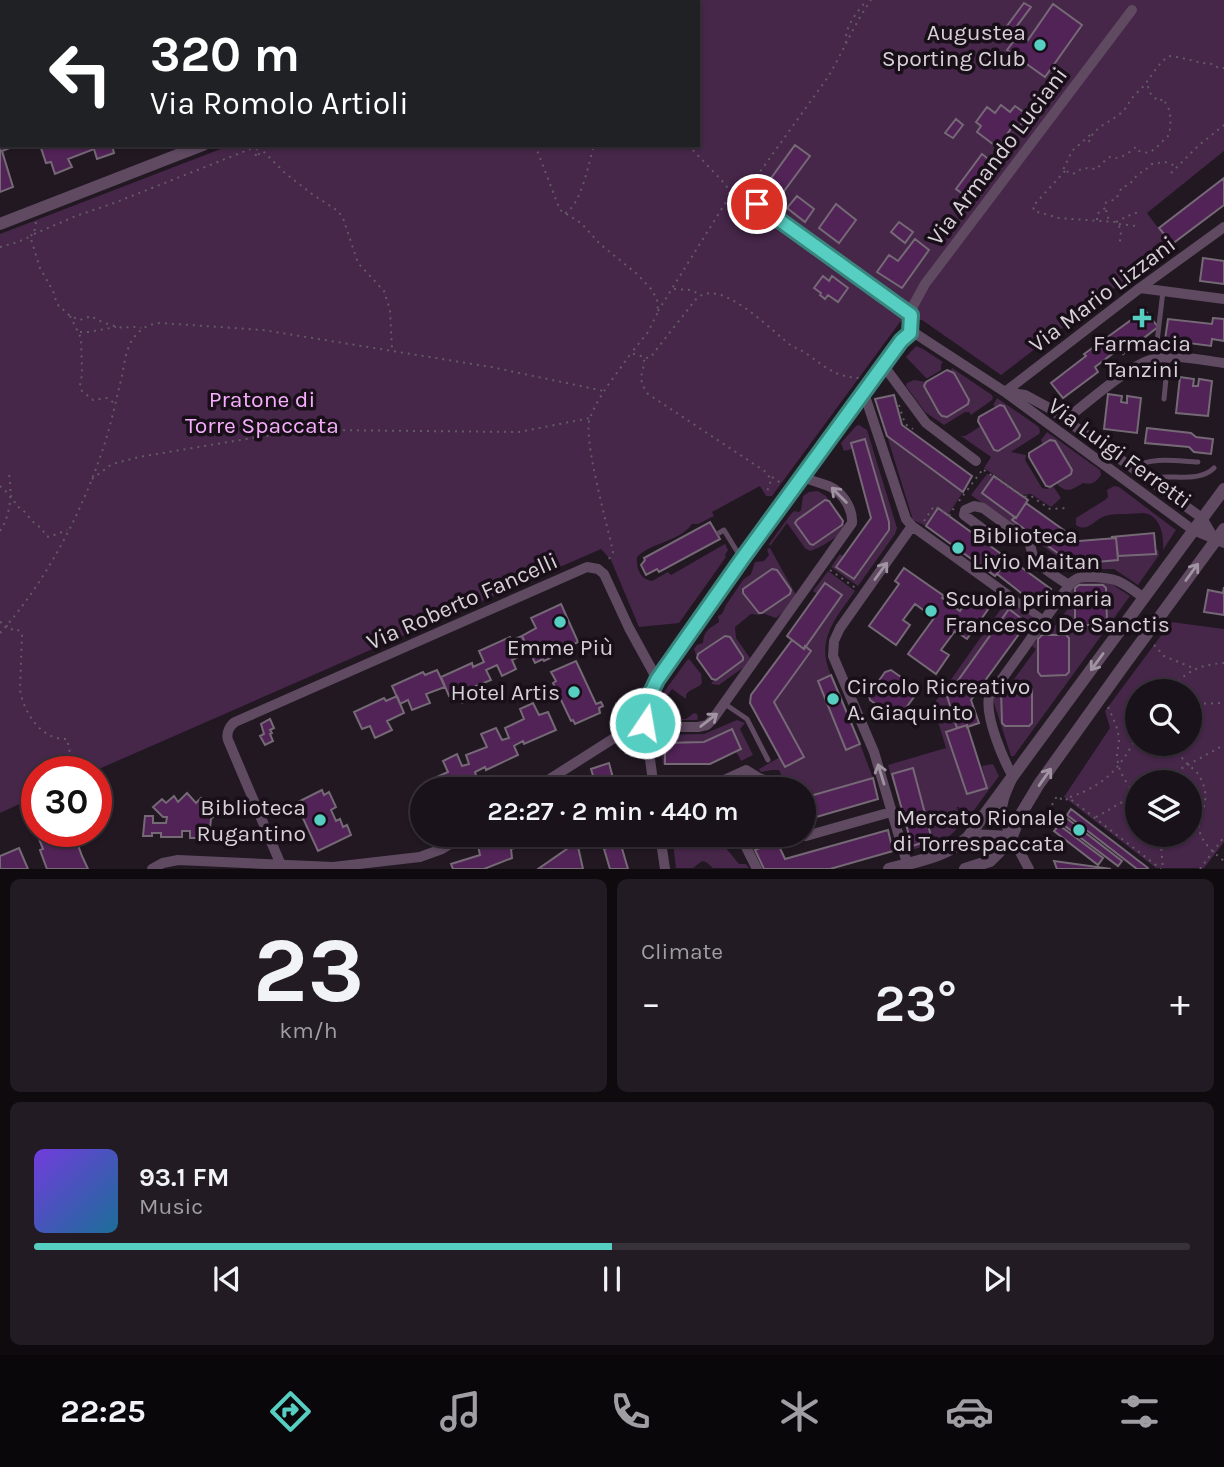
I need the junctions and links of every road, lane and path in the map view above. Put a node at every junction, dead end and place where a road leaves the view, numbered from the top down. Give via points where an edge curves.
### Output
1 (867, 0) edge
2 (871, 0) edge
3 (1132, 10) dead end
4 (846, 44) junction
5 (1224, 68) edge
6 (1147, 81) junction
7 (1224, 125) edge
8 (1090, 135) junction
9 (1089, 142) dead end
10 (198, 147) edge
11 (254, 147) edge
12 (256, 147) edge
13 (536, 147) edge
14 (593, 147) edge
15 (690, 147) edge
16 (1176, 166) junction
17 (1065, 170) junction
18 (1171, 173) dead end
19 (744, 194) junction
20 (729, 199) junction
21 (757, 204) joint
22 (1105, 208) junction
23 (35, 210) junction
24 (565, 213) junction
25 (1139, 213) dead end
26 (1107, 215) junction
27 (1097, 221) junction
28 (1104, 221) junction
29 (1110, 222) junction
30 (1, 223) edge
31 (1116, 223) junction
32 (1136, 226) dead end
33 (1222, 231) edge
34 (34, 234) junction
35 (30, 236) junction
36 (1119, 245) dead end
37 (0, 247) edge
38 (1140, 288) junction
39 (672, 289) junction
40 (1163, 291) junction
41 (700, 295) junction
42 (1224, 299) edge
43 (658, 312) junction
44 (911, 315) junction
45 (70, 316) junction
46 (117, 327) junction
47 (142, 329) junction
48 (79, 332) junction
49 (910, 333) junction
50 (392, 351) junction
51 (631, 353) junction
52 (644, 357) junction
53 (1168, 358) junction
54 (1155, 359) junction
55 (1224, 363) edge
56 (884, 366) junction
57 (860, 379) dead end
58 (604, 391) junction
59 (902, 391) junction
60 (1005, 392) junction
61 (864, 393) junction
62 (1164, 399) dead end
63 (115, 404) junction
64 (590, 418) junction
65 (1065, 420) junction
66 (913, 429) dead end
67 (976, 461) dead end
68 (1198, 461) dead end
69 (1214, 468) dead end
70 (1132, 469) junction
71 (9, 474) dead end
72 (767, 474) junction
73 (803, 476) junction
74 (1146, 479) junction
75 (92, 480) junction
76 (782, 484) dead end
77 (0, 485) edge
78 (1224, 489) edge
79 (964, 494) dead end
80 (766, 495) dead end
81 (10, 496) junction
82 (1067, 508) dead end
83 (949, 516) dead end
84 (1202, 519) junction
85 (915, 528) junction
86 (68, 529) junction
87 (1224, 529) edge
88 (1193, 530) junction
89 (0, 531) edge
90 (719, 533) dead end
91 (991, 535) dead end
92 (1220, 541) edge
93 (609, 559) dead end
94 (742, 559) junction
95 (823, 565) junction
96 (1069, 585) junction
97 (864, 594) junction
98 (1012, 598) joint
99 (1144, 598) junction
100 (1044, 620) junction
101 (0, 622) edge
102 (6, 626) junction
103 (0, 633) edge
104 (1153, 644) dead end
105 (1224, 663) edge
106 (1194, 668) junction
107 (1181, 679) edge
108 (657, 680) junction
109 (1224, 703) edge
110 (725, 704) junction
111 (1202, 704) edge
112 (1108, 706) dead end
113 (645, 723) junction
114 (1224, 745) edge
115 (1125, 755) edge
116 (70, 756) edge
117 (1181, 756) edge
118 (768, 760) dead end
119 (1187, 765) junction
120 (1118, 766) junction
121 (1178, 770) edge
122 (553, 777) edge
123 (652, 777) edge
124 (733, 777) edge
125 (758, 777) edge
126 (1013, 777) junction
127 (1125, 780) edge
128 (1069, 798) junction
129 (1125, 801) edge
130 (1052, 805) dead end
131 (891, 811) junction
132 (1096, 818) junction
133 (816, 833) edge
134 (970, 834) junction
135 (1012, 836) junction
136 (1224, 837) edge
137 (445, 847) edge
138 (662, 847) edge
139 (746, 847) edge
140 (1161, 847) edge
141 (1213, 852) junction
142 (1224, 861) edge
143 (907, 863) junction
144 (281, 865) junction
145 (333, 868) edge
146 (152, 869) edge
147 (665, 869) edge
148 (757, 869) edge
149 (889, 869) edge
150 (965, 869) edge
151 (1029, 869) edge
152 (1162, 869) edge
153 (1200, 869) edge

1 - 4 path via 852,21
2 - 4 path
3 - 44 street, Via Armando Luciani via 925,284
4 - 19 path via 828,77
5 - 6 path via 1169,56
6 - 8 path via 1124,110
6 - 17 path via 1151,96 1167,104 1171,116 1168,137 1148,153 1136,147 1120,157 1110,157 1097,169 1083,168 1073,174
7 - 16 path
8 - 9 path
8 - 17 path via 1072,151
10 - 23 street
11 - 34 path
12 - 50 path via 256,157 266,152 295,182 343,218 358,263 384,291
13 - 24 path via 557,204
14 - 24 path via 581,191
15 - 20 path via 726,185
16 - 18 path
16 - 22 path via 1152,164 1122,187
17 - 27 path via 1033,208 1054,216
19 - 20 path
19 - 21 path
20 - 39 path
21 - 44 street
22 - 26 path
22 - 27 path via 1097,214
23 - 30 street
23 - 34 path
24 - 43 path via 637,274 657,299
25 - 31 path
26 - 28 path
26 - 29 path
27 - 28 path
28 - 29 path
29 - 31 path
31 - 32 path
31 - 36 path via 1121,231
33 - 38 street, Via Mario Lizzani
34 - 35 path
35 - 37 path
35 - 45 path via 57,304
38 - 40 street
38 - 60 street, Via Mario Lizzani
39 - 41 path
39 - 43 path
40 - 42 street
40 - 54 lane
41 - 52 path via 651,357
41 - 57 path via 728,298 831,370
43 - 51 path
44 - 49 street, Via Armando Luciani
45 - 46 path via 80,320 91,316
45 - 48 path
46 - 47 path
46 - 48 path
47 - 50 path via 161,323 263,330
47 - 63 path via 128,349
48 - 63 path via 82,391 93,400 108,398
49 - 56 street
49 - 60 street, Via Luigi Ferretti
50 - 58 path
51 - 52 path
51 - 58 path
52 - 72 path via 640,376 648,394
53 - 54 street
53 - 55 street
53 - 62 lane
54 - 65 street via 1133,368
56 - 59 street
56 - 61 street
58 - 64 path
59 - 66 path via 897,399 905,424
59 - 67 street via 930,426
60 - 65 street, Via Luigi Ferretti via 1035,399
60 - 88 street, Via Luigi Ferretti
61 - 73 street
61 - 85 street via 905,519
63 - 75 path
64 - 75 path via 519,432 322,430 139,457 112,464
64 - 93 path via 591,454 613,552
65 - 70 street, Via Luigi Ferretti
68 - 70 lane, Via Luigi Ferretti via 1154,460
69 - 74 lane, Via Luigi Ferretti via 1204,476
70 - 74 street, Via Luigi Ferretti
71 - 81 path
72 - 76 path
72 - 80 path via 771,480
73 - 94 street
95 -> 73 street via 850,527 852,514 836,490
74 - 84 street, Via Luigi Ferretti
75 - 86 path
77 - 81 path
78 - 84 street
79 - 82 path via 983,469 1023,497 1033,497 1050,509
81 - 86 path via 46,536
81 - 89 path via 7,520
83 - 85 path via 934,506
84 - 88 street
84 - 92 street
97 -> 85 street
85 - 98 street
86 - 102 path via 40,582
87 - 92 street
88 - 92 street, Via Luigi Ferretti
88 - 99 street
90 - 94 lane via 724,530
91 - 96 street via 964,515 965,510 983,508 1028,541 1038,563
135 -> 92 street via 1039,784
94 - 108 street
95 - 97 path
95 - 110 street
96 - 99 street via 1083,577 1110,578
96 - 100 street
131 -> 97 street via 874,752 833,656 836,635
98 - 100 street
99 -> 126 street
100 - 126 street via 989,699 1000,752
101 - 102 path
102 - 103 path
102 - 116 path via 22,634 21,697 40,730 66,739
104 - 106 path via 1164,656
105 - 106 path
106 - 107 path
108 - 113 street via 646,703
108 - 144 street, Via Roberto Fancelli via 604,575 587,567 235,722 228,740
109 - 111 path
113 -> 110 street via 702,727
110 - 118 lane via 747,719
112 - 120 path via 1117,728
113 - 122 street
113 - 123 street
114 - 119 path
115 - 120 path
117 - 119 path
119 - 121 path
119 - 141 path via 1200,777 1205,791 1198,828
120 - 127 path
120 - 128 path via 1108,778
124 - 125 street via 749,770
126 - 134 street
126 - 135 street via 1001,812
128 - 130 path via 1064,801 1057,796
128 - 132 path
129 - 132 path
131 - 133 street
131 - 143 street
132 - 152 path
134 - 135 street
134 - 143 street via 949,851
135 - 150 street via 992,860
135 - 151 street
136 - 141 path
137 - 145 street via 420,857
138 - 147 street
139 - 148 street
140 - 152 path
141 - 142 path
141 - 153 path
143 - 149 street
144 - 145 street
144 - 146 street via 178,860

